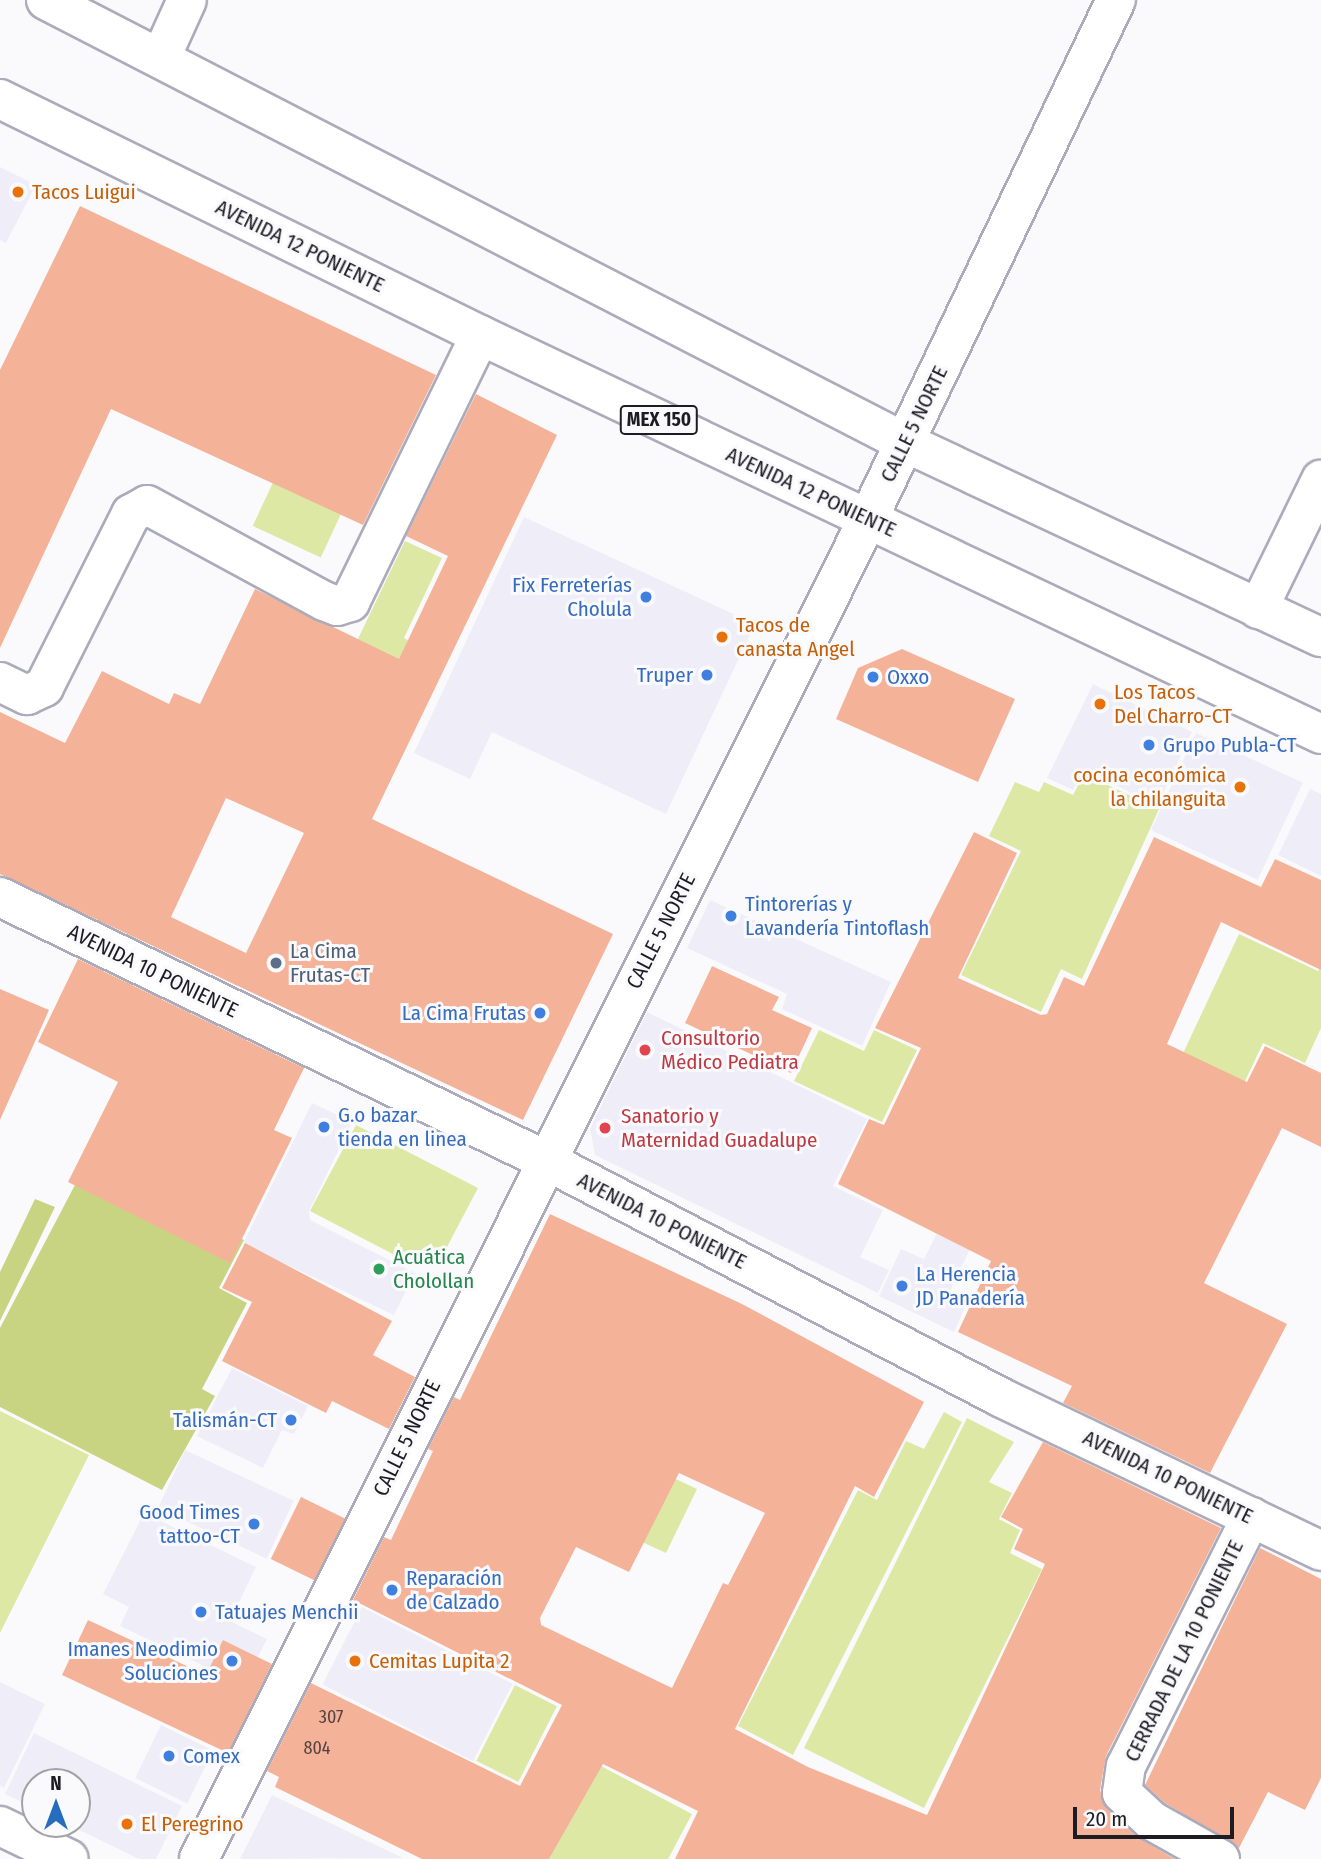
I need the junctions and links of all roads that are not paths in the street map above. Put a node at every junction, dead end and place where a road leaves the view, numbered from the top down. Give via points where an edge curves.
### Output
1 (46, 0) edge
2 (187, 0) edge
3 (1116, 0) edge
4 (162, 55) junction
5 (0, 99) edge
6 (481, 335) junction
7 (904, 442) junction
8 (1321, 480) edge
9 (868, 519) junction
10 (1258, 609) junction
11 (1321, 638) edge
12 (0, 682) edge
13 (1321, 734) edge
14 (0, 897) edge
15 (545, 1160) junction
16 (1251, 1517) junction
17 (1321, 1551) edge
18 (0, 1826) edge
19 (69, 1859) edge
20 (199, 1859) edge
21 (1220, 1859) edge

1 - 4 street
2 - 4 street
3 - 7 street, CALLE 5 NORTE
4 - 7 street
5 - 6 street, AVENIDA 12 PONIENTE / MEX 150
6 - 9 street, AVENIDA 12 PONIENTE / MEX 150
6 - 12 street via 350,601 337,606 324,601 147,505 131,514 44,687 27,695
7 - 9 street, CALLE 5 NORTE
7 - 10 street
8 - 10 street
9 - 13 street, AVENIDA 12 PONIENTE / MEX 150
9 - 15 street, CALLE 5 NORTE
10 - 11 street
14 - 15 street, AVENIDA 10 PONIENTE
15 - 16 street, AVENIDA 10 PONIENTE via 1000,1397
15 - 20 street, CALLE 5 NORTE
16 - 17 street, AVENIDA 10 PONIENTE
16 - 21 street, CERRADA DE LA 10 PONIENTE via 1126,1766 1122,1793 1152,1821
18 - 19 street

